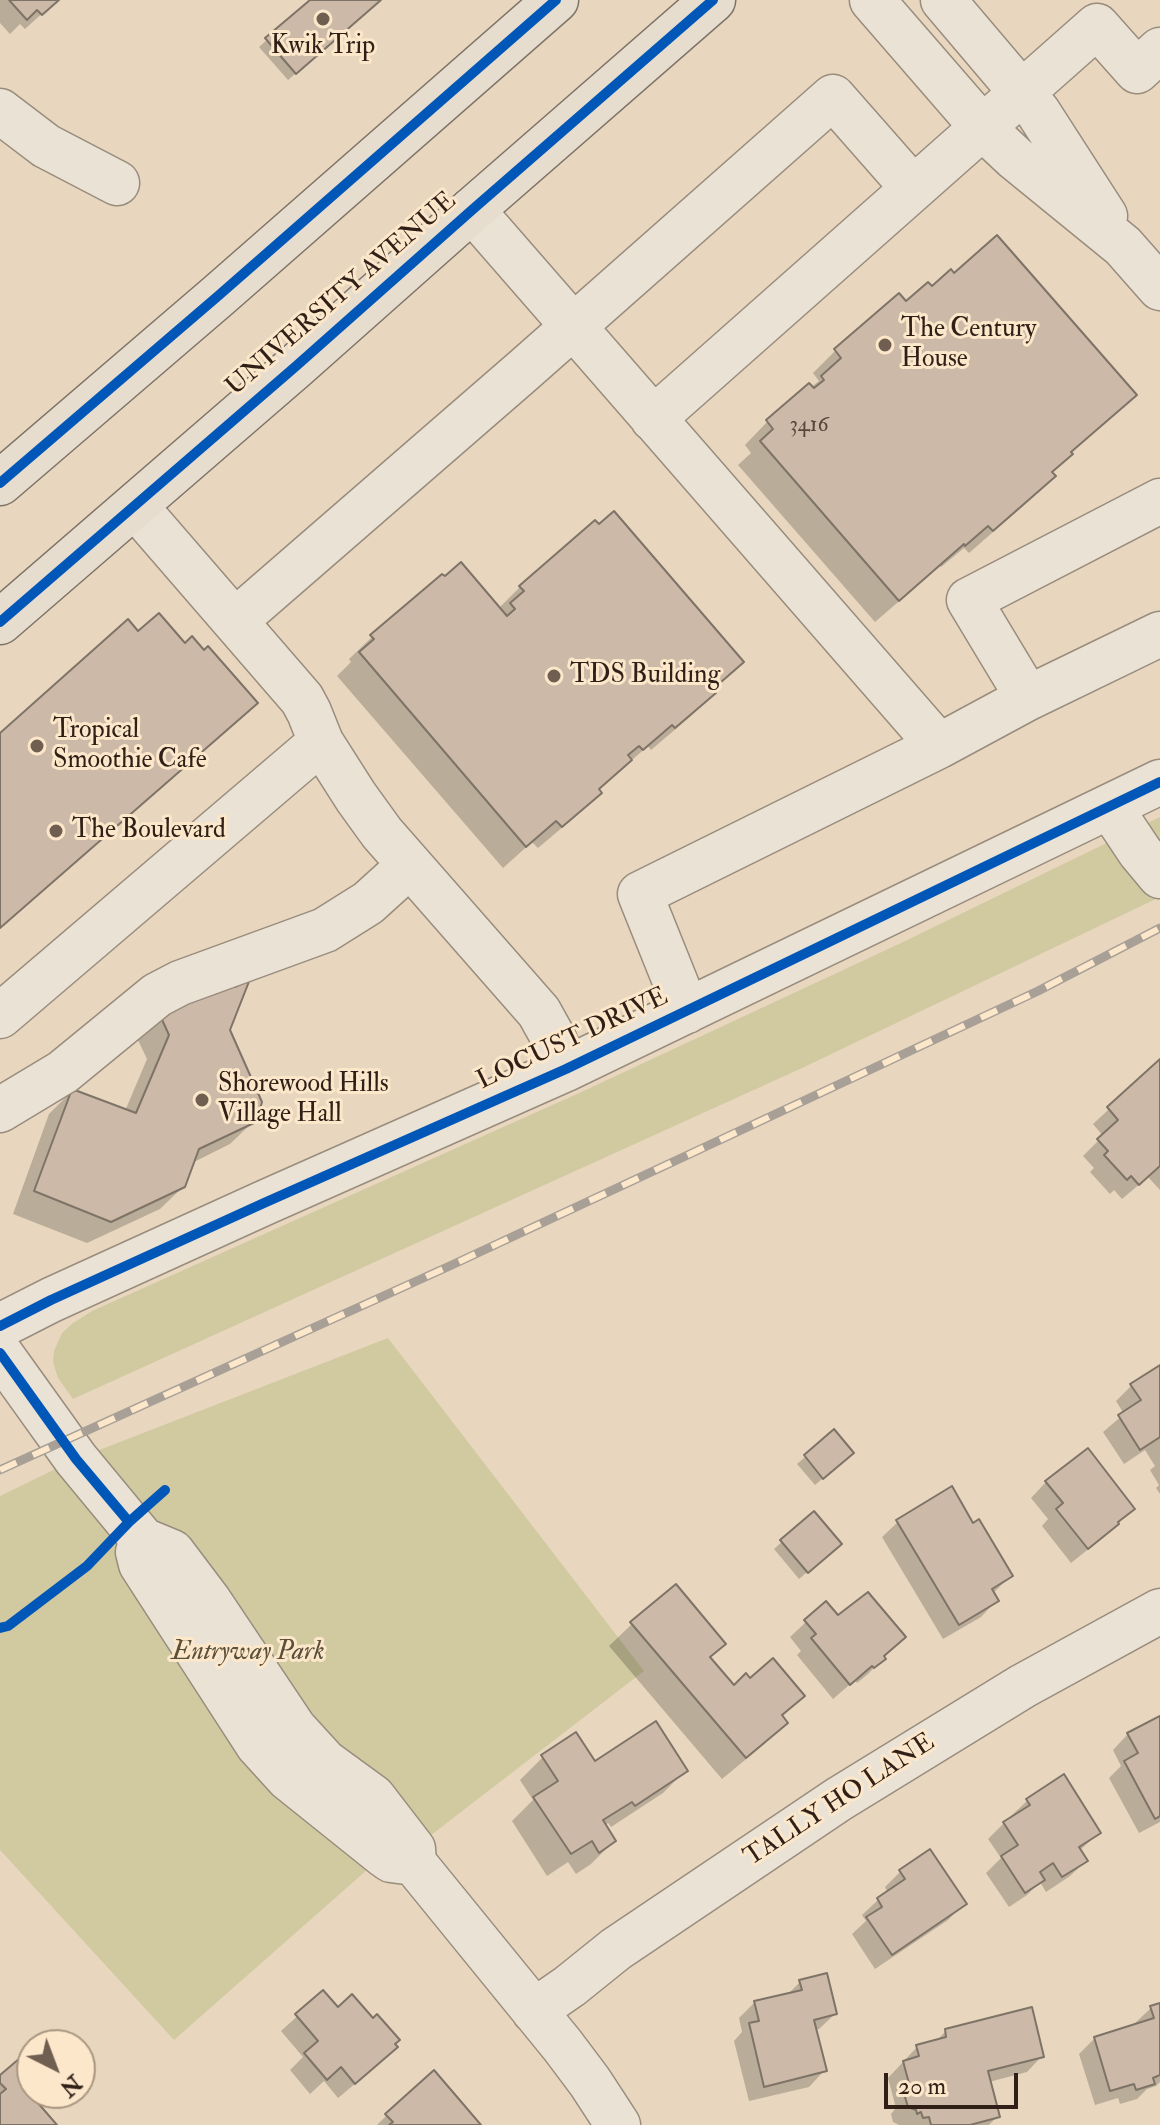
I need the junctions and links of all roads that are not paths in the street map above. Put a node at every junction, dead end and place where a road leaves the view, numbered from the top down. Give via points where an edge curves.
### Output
1 (556, 0) edge
2 (692, 0) edge
3 (713, 0) edge
4 (872, 0) edge
5 (943, 0) edge
6 (1160, 50) edge
7 (635, 68) junction
8 (1023, 92) junction
9 (0, 111) edge
10 (983, 128) junction
11 (117, 183) dead end
12 (913, 188) junction
13 (472, 210) junction
14 (1123, 246) junction
15 (1160, 288) edge
16 (572, 325) junction
17 (653, 419) junction
18 (0, 483) edge
19 (1160, 501) edge
20 (135, 506) junction
21 (236, 620) junction
22 (0, 622) edge
23 (1160, 634) edge
24 (1028, 698) junction
25 (321, 742) junction
26 (939, 746) junction
27 (1160, 782) edge
28 (1110, 807) junction
29 (410, 865) junction
30 (1160, 876) edge
31 (687, 1011) junction
32 (0, 1016) edge
33 (566, 1069) junction
34 (0, 1110) edge
35 (0, 1326) edge
36 (0, 1353) edge
37 (1160, 1611) edge
38 (534, 2011) junction
39 (618, 2125) edge

1 - 18 main road
2 - 7 main road
3 - 7 main road, UNIVERSITY AVENUE
4 - 10 street
5 - 8 street
6 - 8 street via 1137,71 1097,26
7 - 13 main road, UNIVERSITY AVENUE
8 - 10 street
8 - 14 street
9 - 11 street via 46,146
10 - 12 street
10 - 14 street
12 - 16 street via 833,97
12 - 17 street
13 - 16 street
13 - 20 main road, UNIVERSITY AVENUE
14 - 15 street
16 - 17 street
16 - 21 street
17 - 26 street
19 - 24 street via 969,600
20 - 21 street
20 - 22 main road, UNIVERSITY AVENUE
21 - 25 street via 302,699
23 - 24 street
24 - 26 street
25 - 29 street via 367,813
25 - 32 street
26 - 31 street via 640,894
27 - 28 street, LOCUST DRIVE
28 - 30 street
28 - 31 street, LOCUST DRIVE
29 - 33 street via 539,1012
29 - 34 street via 368,903 325,930 157,995 63,1072
31 - 33 street, LOCUST DRIVE
33 - 35 street, LOCUST DRIVE
36 - 38 street via 76,1459 143,1540 172,1552 294,1728 325,1762 373,1797 413,1849 414,1863
37 - 38 street, TALLY HO LANE via 1023,1686 839,1799 616,1949
38 - 39 street

